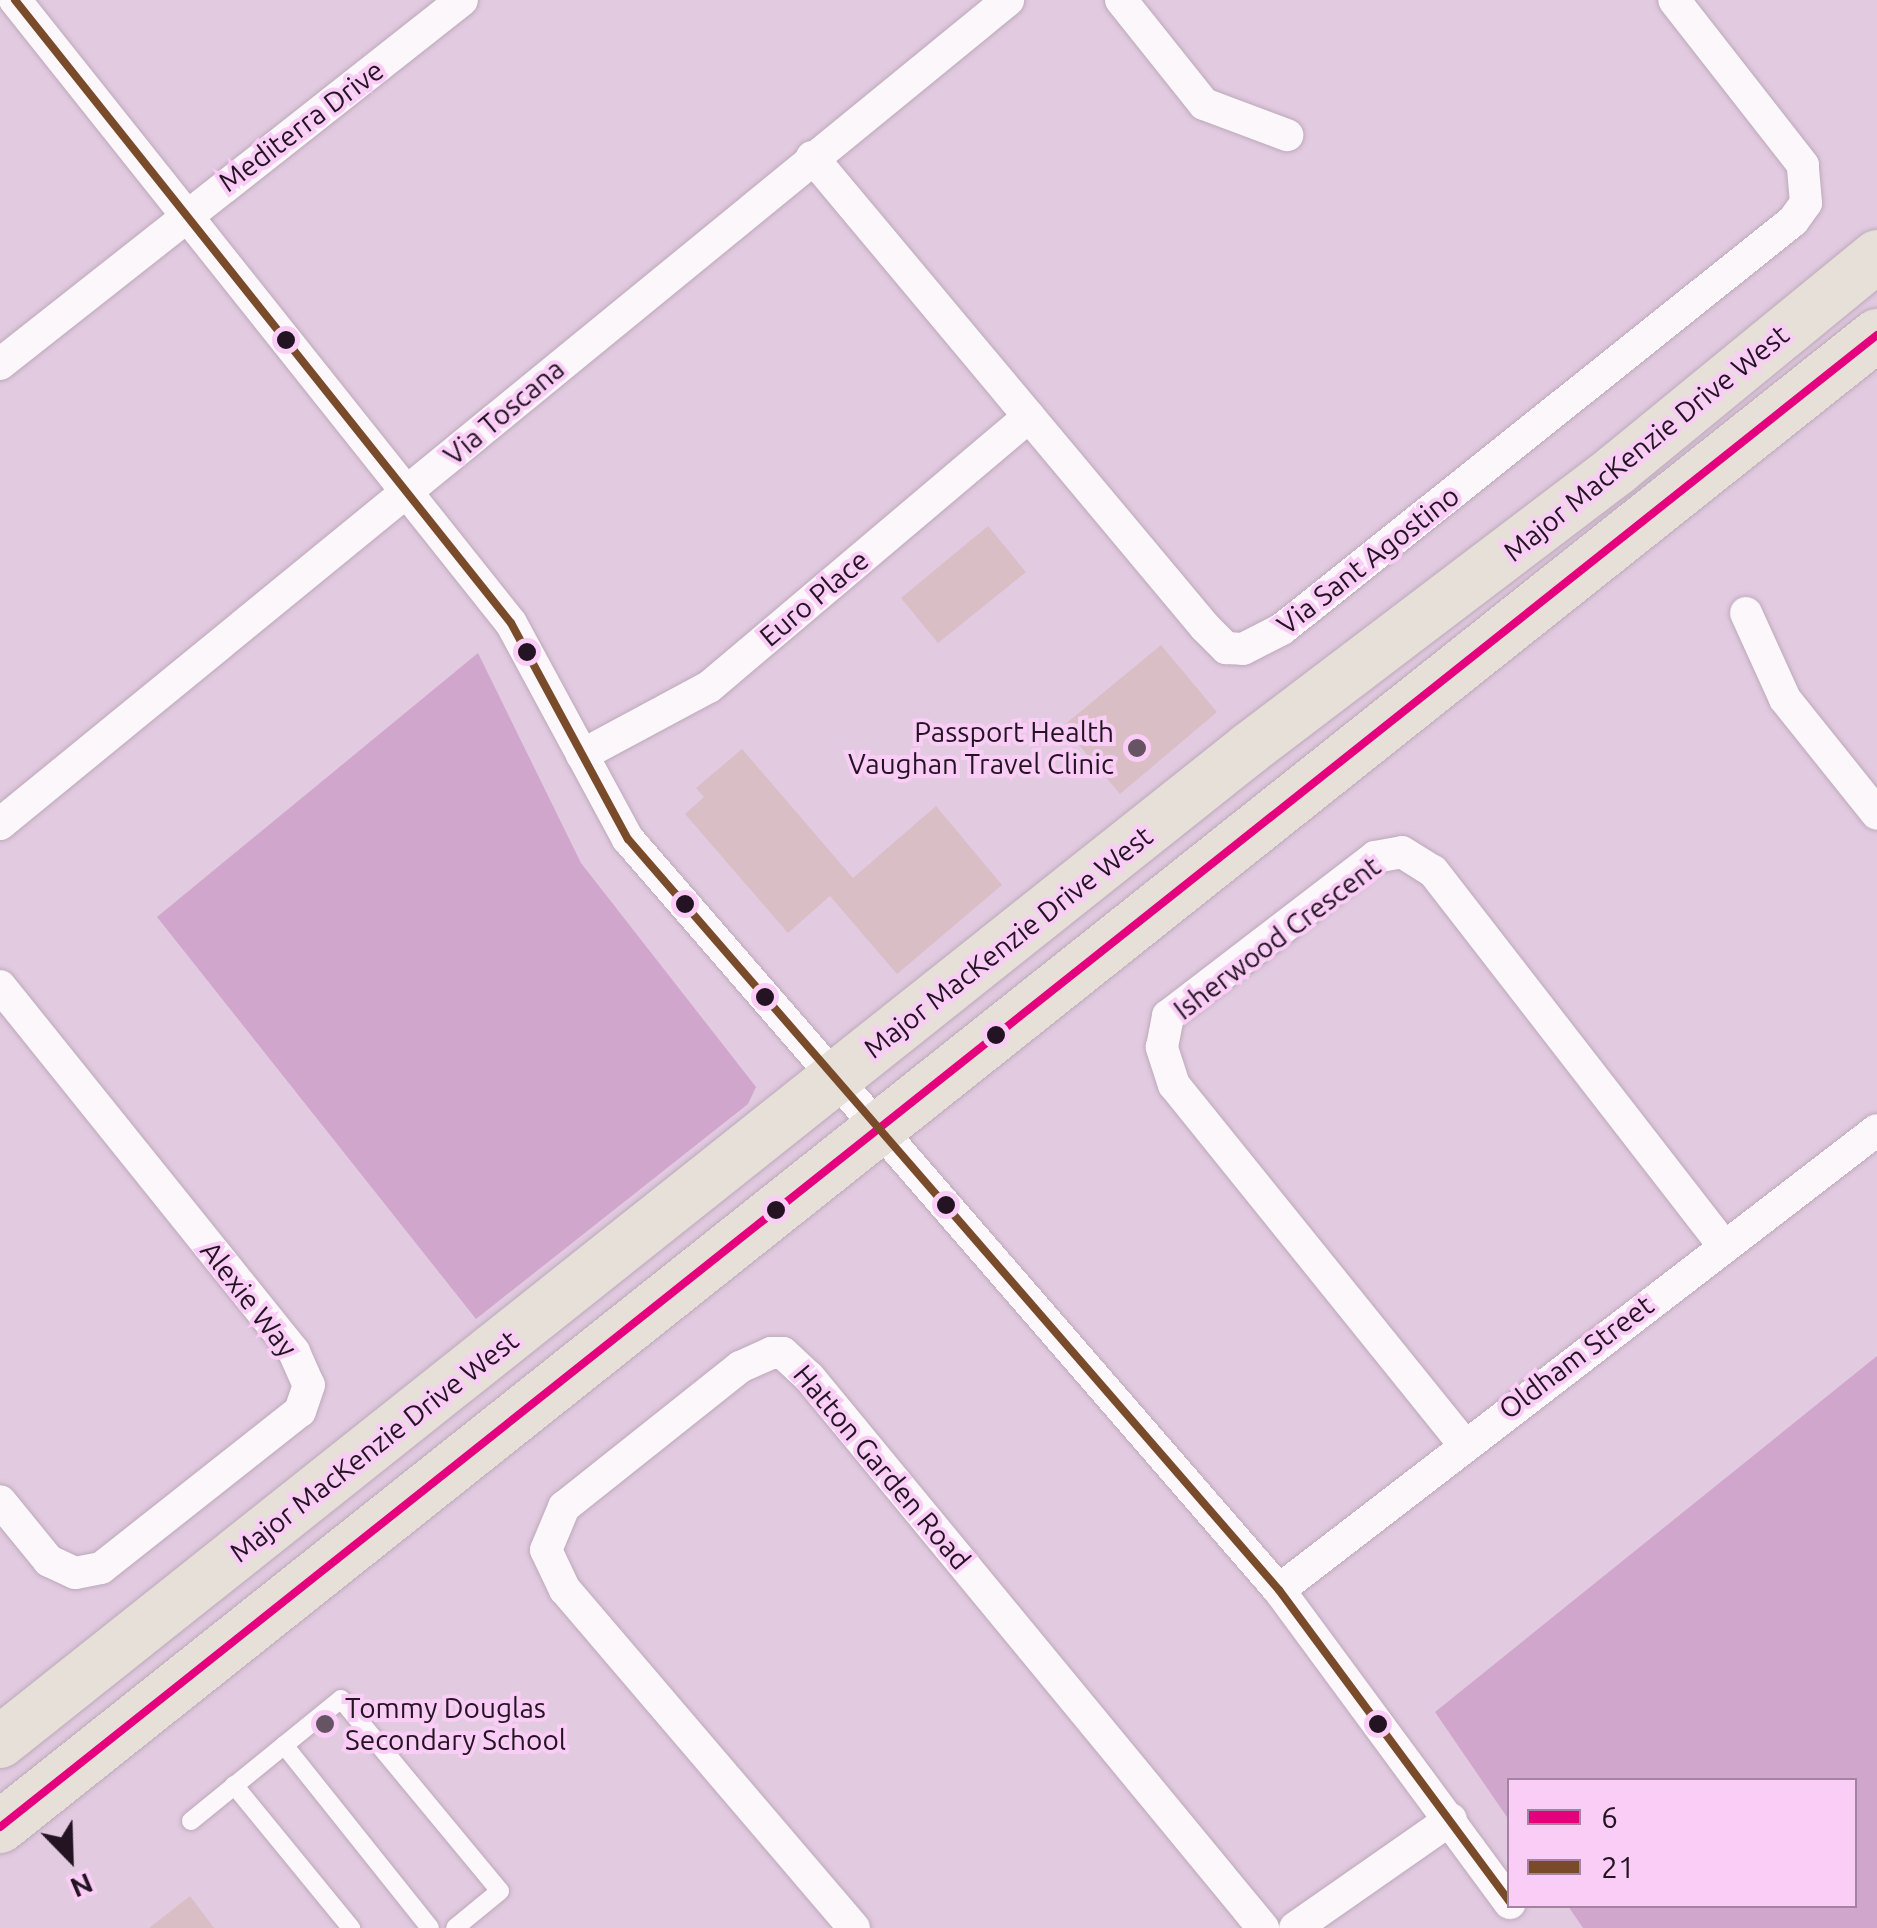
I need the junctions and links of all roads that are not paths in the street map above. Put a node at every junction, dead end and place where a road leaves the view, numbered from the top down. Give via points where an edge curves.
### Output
1 (15, 0) edge
2 (462, 0) edge
3 (1008, 0) edge
4 (1121, 0) edge
5 (1674, 0) edge
6 (1287, 135) dead end
7 (812, 157) junction
8 (184, 216) junction
9 (1877, 256) edge
10 (1877, 336) edge
11 (0, 364) edge
12 (1029, 417) junction
13 (408, 492) junction
14 (1746, 613) dead end
15 (582, 756) junction
16 (1877, 814) edge
17 (0, 824) edge
18 (0, 986) edge
19 (835, 1079) junction
20 (877, 1130) junction
21 (1877, 1130) edge
22 (1724, 1246) junction
23 (1463, 1443) junction
24 (0, 1501) edge
25 (1279, 1590) junction
26 (0, 1742) edge
27 (284, 1745) junction
28 (234, 1785) junction
29 (1451, 1818) junction
30 (192, 1821) dead end
31 (0, 1828) edge
32 (1507, 1900) edge
33 (351, 1928) edge
34 (430, 1928) edge
35 (456, 1928) edge
36 (854, 1928) edge
37 (1264, 1928) edge
38 (1295, 1928) edge

1 - 8 street
2 - 8 street, Mediterra Drive
3 - 7 street, Via Toscana
4 - 6 street via 1204,104
5 - 12 street, Via Sant Agostino via 1803,165 1806,202 1776,238 1262,642 1226,648 1215,638
7 - 12 street, Via Sant Agostino
7 - 13 street, Via Toscana
8 - 11 street, Mediterra Drive
8 - 13 street
9 - 19 main road, Major MacKenzie Drive West via 1616,470
10 - 20 main road
12 - 15 street, Euro Place via 709,687
13 - 15 street via 511,623
13 - 17 street, Via Toscana
14 - 16 street via 1785,699
15 - 19 street via 628,839
18 - 24 street, Alexie Way via 294,1352 309,1384 300,1411 101,1568 75,1573 48,1561
19 - 20 street
19 - 26 main road, Major MacKenzie Drive West
20 - 25 street
20 - 31 main road
21 - 22 street, Oldham Street
22 - 23 street, Oldham Street
22 - 23 street, Isherwood Crescent via 1433,871 1402,852 1376,857 1168,1016 1162,1046 1174,1084
23 - 25 street, Oldham Street
25 - 29 street
27 - 28 lane
27 - 34 lane
27 - 35 lane via 342,1699 500,1891
28 - 30 lane
28 - 33 lane
29 - 32 street
29 - 38 street
36 - 37 street, Hatton Garden Road via 564,1590 546,1550 564,1507 740,1367 771,1352 784,1353 809,1377

